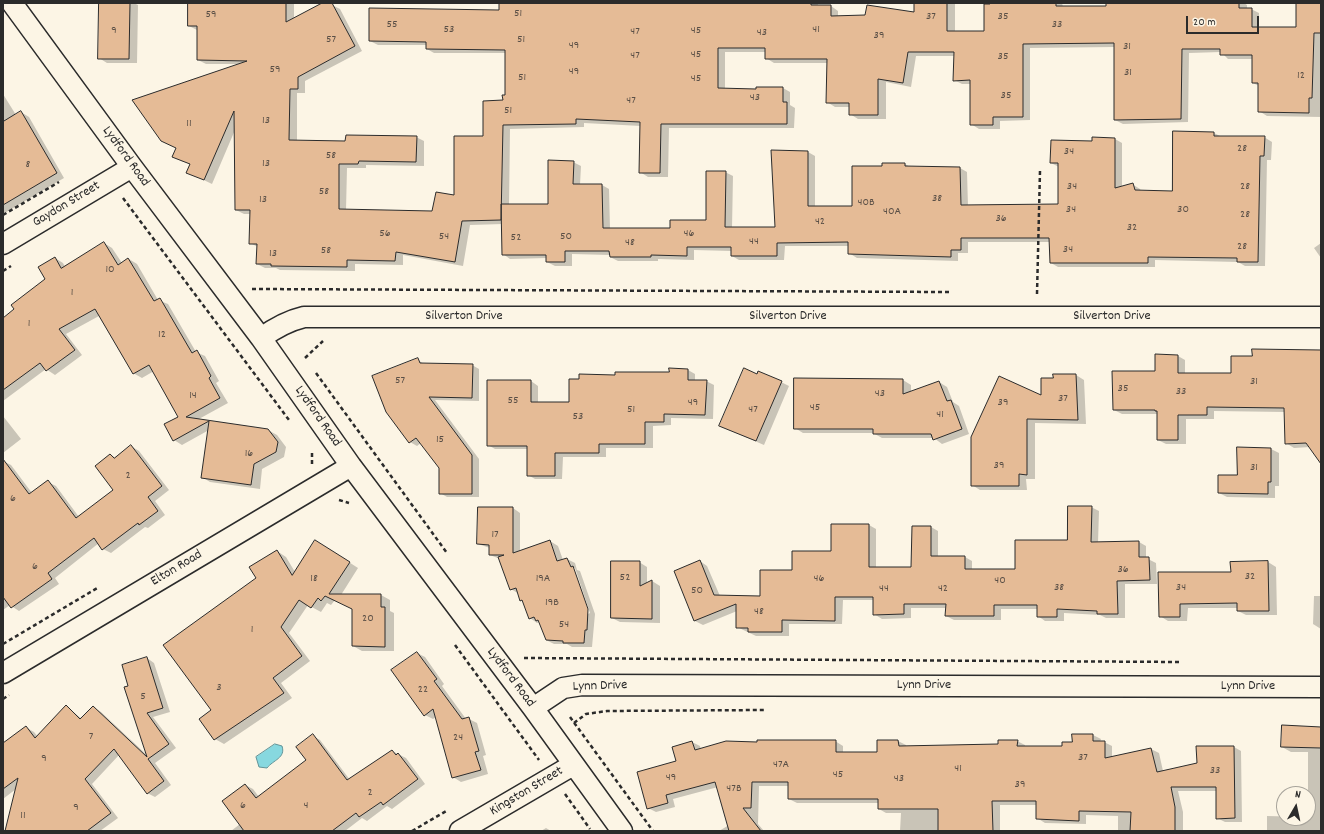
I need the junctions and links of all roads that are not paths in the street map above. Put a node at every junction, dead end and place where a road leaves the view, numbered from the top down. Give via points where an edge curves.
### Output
1 (12, 3) edge
2 (132, 167) junction
3 (3, 244) edge
4 (1321, 316) edge
5 (261, 338) junction
6 (351, 466) junction
7 (3, 673) edge
8 (1321, 687) edge
9 (533, 708) junction
10 (573, 765) junction
11 (460, 831) edge
12 (622, 831) edge

1 - 2 street, Lydford Road
2 - 3 street, Gaydon Street
2 - 5 street, Lydford Road
4 - 5 street, Silverton Drive via 304,317 279,325
5 - 6 street, Lydford Road
6 - 7 street, Elton Road
6 - 9 street, Lydford Road
8 - 9 street, Lynn Drive via 582,685 563,688
9 - 10 street, Lydford Road
10 - 11 street, Kingston Street
10 - 12 street, Lydford Road

